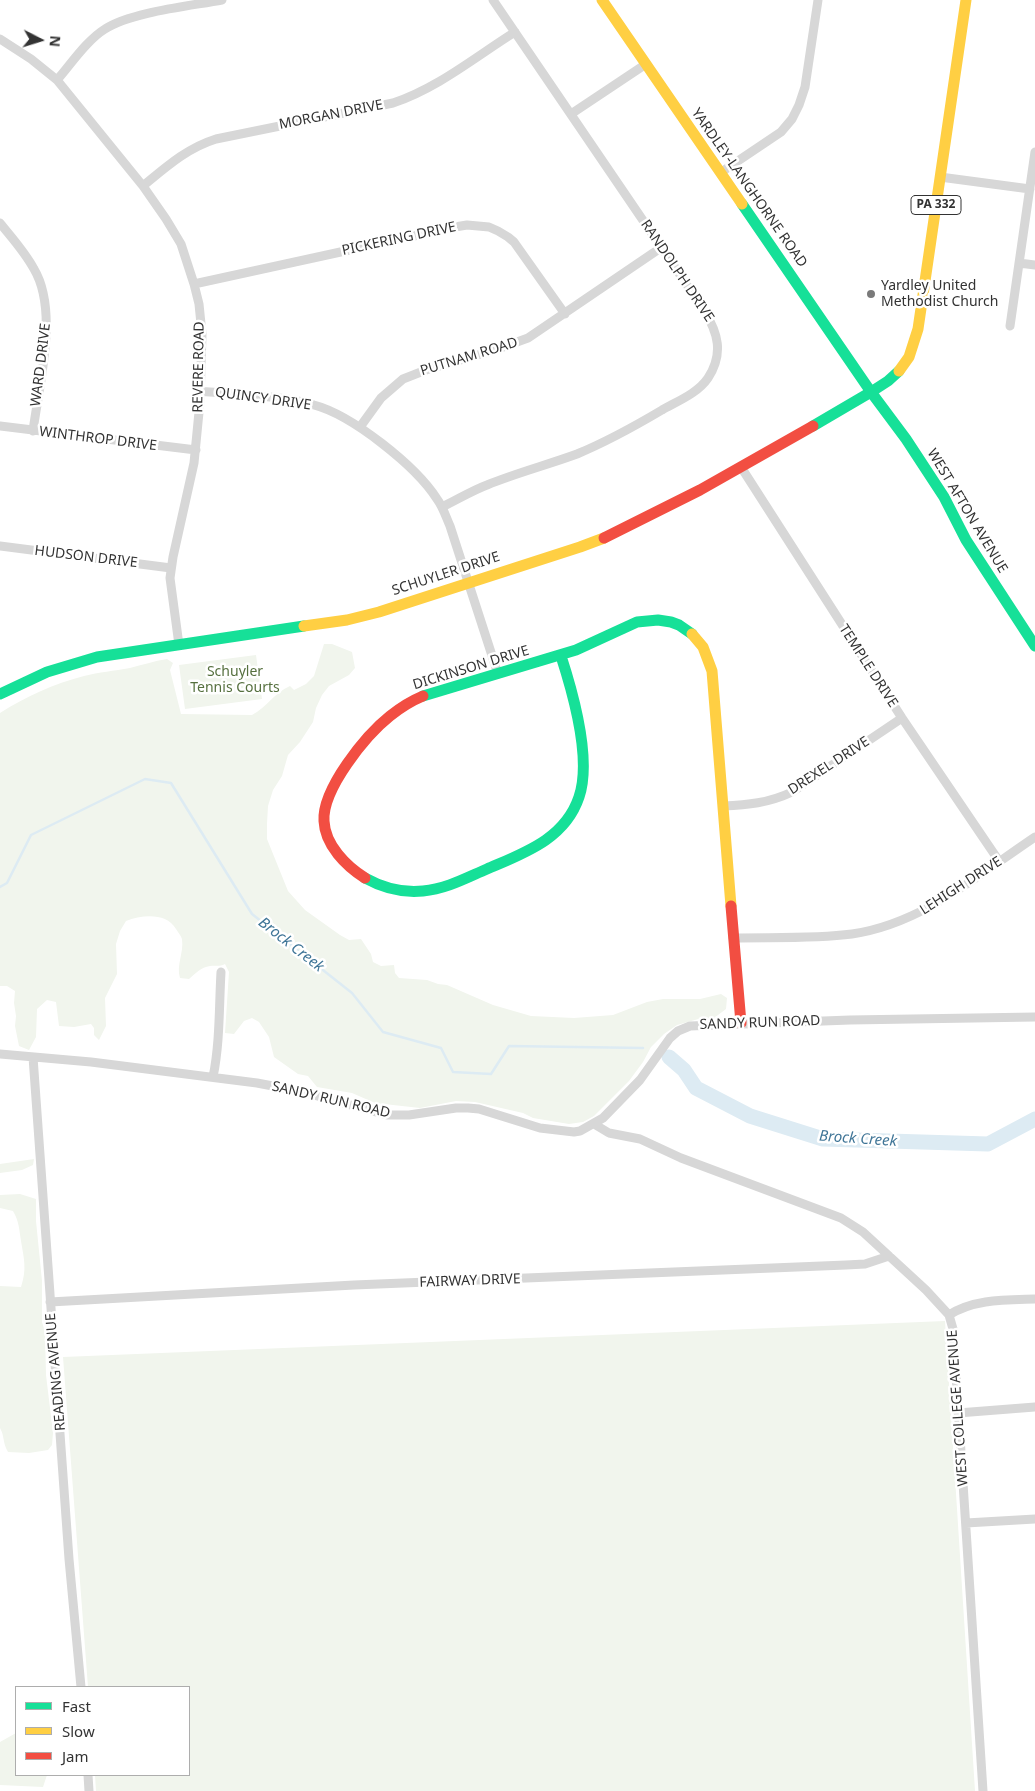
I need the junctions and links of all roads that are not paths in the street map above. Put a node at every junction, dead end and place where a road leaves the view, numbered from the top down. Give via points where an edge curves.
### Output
1 (222, 0) edge
2 (493, 0) edge
3 (602, 0) edge
4 (818, 0) edge
5 (966, 0) edge
6 (514, 32) junction
7 (0, 39) edge
8 (646, 64) junction
9 (57, 80) junction
10 (571, 114) junction
11 (1035, 152) edge
12 (720, 173) junction
13 (940, 177) junction
14 (142, 186) junction
15 (1030, 189) junction
16 (0, 223) edge
17 (662, 247) junction
18 (1019, 263) junction
19 (1035, 265) edge
20 (194, 284) junction
21 (565, 314) junction
22 (1010, 326) dead end
23 (200, 391) junction
24 (871, 392) junction
25 (0, 426) edge
26 (360, 427) junction
27 (33, 431) junction
28 (196, 450) junction
29 (741, 467) junction
30 (442, 507) junction
31 (0, 546) edge
32 (171, 568) junction
33 (469, 583) junction
34 (179, 645) junction
35 (1035, 646) edge
36 (561, 656) junction
37 (498, 674) junction
38 (0, 694) edge
39 (902, 718) junction
40 (723, 806) junction
41 (1035, 837) edge
42 (999, 862) junction
43 (733, 938) junction
44 (221, 972) dead end
45 (1035, 1017) edge
46 (742, 1023) junction
47 (0, 1054) edge
48 (33, 1057) junction
49 (213, 1078) junction
50 (594, 1124) junction
51 (889, 1256) junction
52 (1035, 1298) edge
53 (50, 1302) junction
54 (948, 1315) junction
55 (1035, 1407) edge
56 (958, 1413) junction
57 (1035, 1520) edge
58 (966, 1523) junction
59 (81, 1686) edge
60 (88, 1776) edge
61 (89, 1791) edge
62 (983, 1791) edge

1 - 9 street via 115,24 96,36
2 - 6 street, RANDOLPH DRIVE
3 - 8 street, YARDLEY-LANGHORNE ROAD
4 - 12 street via 805,87 792,119 781,132
5 - 13 street, PA 332
6 - 10 street, RANDOLPH DRIVE
6 - 14 street, MORGAN DRIVE via 447,77 410,97 202,143
7 - 9 street, REVERE ROAD
8 - 10 street
8 - 12 street, YARDLEY-LANGHORNE ROAD
9 - 14 street, REVERE ROAD
10 - 17 street, RANDOLPH DRIVE
11 - 15 street
12 - 24 street, YARDLEY-LANGHORNE ROAD
13 - 15 street
13 - 24 street, PA 332 via 915,341 911,353 896,374
14 - 20 street, REVERE ROAD via 181,244
15 - 18 street
16 - 27 street, WARD DRIVE via 34,269 45,302 45,347
17 - 21 street, PUTNAM ROAD
17 - 30 street, RANDOLPH DRIVE via 714,326 717,356 704,384 602,442 556,462 485,486
18 - 19 street
18 - 22 street
20 - 21 street, PICKERING DRIVE via 455,227 480,226 498,231 514,242
20 - 23 street, REVERE ROAD via 202,334
21 - 26 street, PUTNAM ROAD via 519,342 403,379 381,398
23 - 26 street, QUINCY DRIVE via 297,401 330,410
23 - 28 street, REVERE ROAD
24 - 29 street, SCHUYLER DRIVE
24 - 35 street, WEST AFTON AVENUE via 912,447 971,548
25 - 27 street, WINTHROP DRIVE
26 - 30 street, QUINCY DRIVE via 415,472
27 - 28 street, WINTHROP DRIVE
28 - 32 street, REVERE ROAD
29 - 33 street, SCHUYLER DRIVE via 612,535
29 - 39 street, TEMPLE DRIVE
30 - 33 street, QUINCY DRIVE
31 - 32 street, HUDSON DRIVE
32 - 34 street, REVERE ROAD
33 - 34 street, SCHUYLER DRIVE via 347,620
33 - 37 street, QUINCY DRIVE
34 - 38 street, SCHUYLER DRIVE via 72,663
36 - 37 street, DICKINSON DRIVE
36 - 37 street, DICKINSON DRIVE via 579,714 583,771 580,795 563,828 527,852 434,890 400,890 362,876 334,848 325,826 325,800 336,779 380,723 404,706 436,692
36 - 40 street, DICKINSON DRIVE via 635,622 672,622 691,633 705,650 712,671
39 - 40 street, DREXEL DRIVE via 778,799
39 - 42 street, TEMPLE DRIVE
40 - 43 street, DICKINSON DRIVE
41 - 42 street, LEHIGH DRIVE
42 - 43 street, LEHIGH DRIVE via 927,909 878,928 835,936
43 - 46 street, DICKINSON DRIVE
44 - 49 street via 218,1047
45 - 46 street, SANDY RUN ROAD
46 - 50 street, SANDY RUN ROAD via 695,1025 678,1031 640,1080
47 - 48 street, SANDY RUN ROAD
48 - 49 street, SANDY RUN ROAD
48 - 53 street, READING AVENUE
49 - 50 street, SANDY RUN ROAD via 299,1091 387,1115 468,1108 554,1130 574,1132
50 - 51 street, WEST COLLEGE AVENUE via 609,1133 640,1139 681,1158 842,1218
51 - 53 street, FAIRWAY DRIVE via 876,1262 856,1264 354,1285
51 - 54 street, WEST COLLEGE AVENUE
52 - 54 street via 980,1302
53 - 59 street, READING AVENUE
54 - 56 street, WEST COLLEGE AVENUE via 953,1329
55 - 56 street
56 - 58 street, WEST COLLEGE AVENUE
57 - 58 street
58 - 62 street, WEST COLLEGE AVENUE
60 - 61 street

